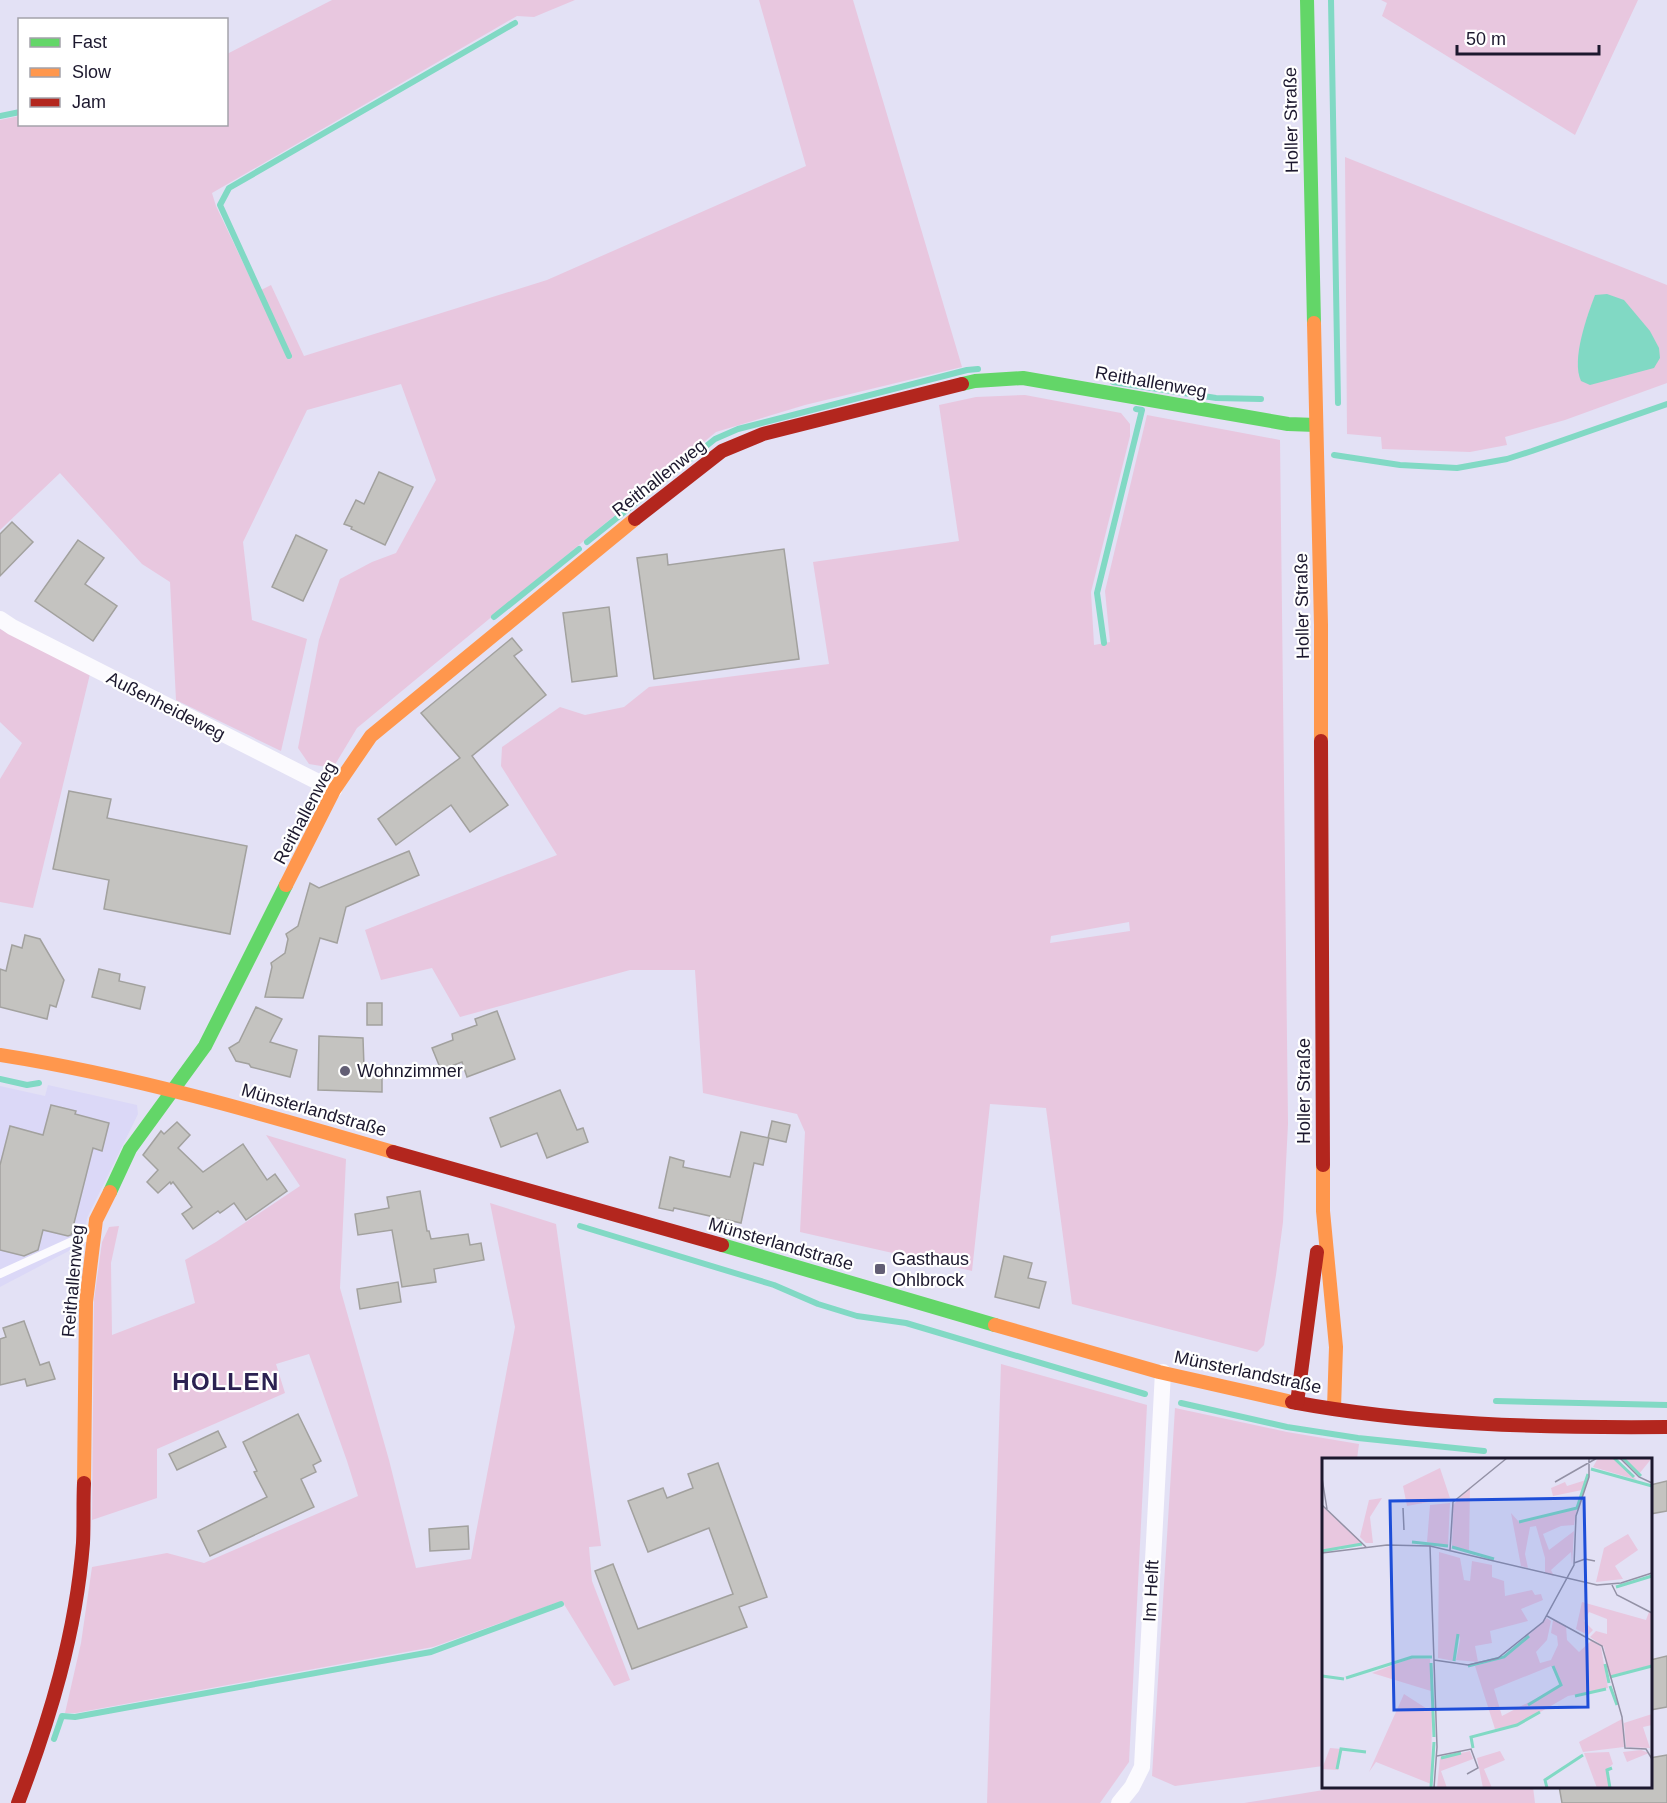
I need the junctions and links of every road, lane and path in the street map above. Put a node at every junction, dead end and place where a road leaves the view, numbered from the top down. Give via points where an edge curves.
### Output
1 (1307, 0) edge
2 (1316, 425) junction
3 (0, 619) edge
4 (334, 790) junction
5 (0, 1055) edge
6 (174, 1089) junction
7 (1323, 1211) junction
8 (93, 1238) junction
9 (0, 1274) edge
10 (1163, 1372) junction
11 (1297, 1403) junction
12 (1334, 1408) junction
13 (1667, 1427) edge
14 (18, 1803) edge
15 (1119, 1803) edge

1 - 2 street, Holler Straße
2 - 4 street, Reithallenweg via 1288,424 1023,378 975,381 764,434 722,451 371,736
2 - 7 street, Holler Straße via 1321,625
3 - 4 street, Außenheideweg
4 - 6 street, Reithallenweg via 205,1046
5 - 6 street, Münsterlandstraße
6 - 8 street, Reithallenweg via 130,1149 96,1220
6 - 10 street, Münsterlandstraße
7 - 11 street, Holler Straße
7 - 12 street, Holler Straße via 1336,1347
8 - 9 lane via 80,1238
8 - 14 street, Reithallenweg via 86,1302 80,1566 59,1682
10 - 11 street, Münsterlandstraße
10 - 15 street, Im Helft via 1142,1767
11 - 12 street, Münsterlandstraße
12 - 13 street, Münsterlandstraße via 1494,1425

